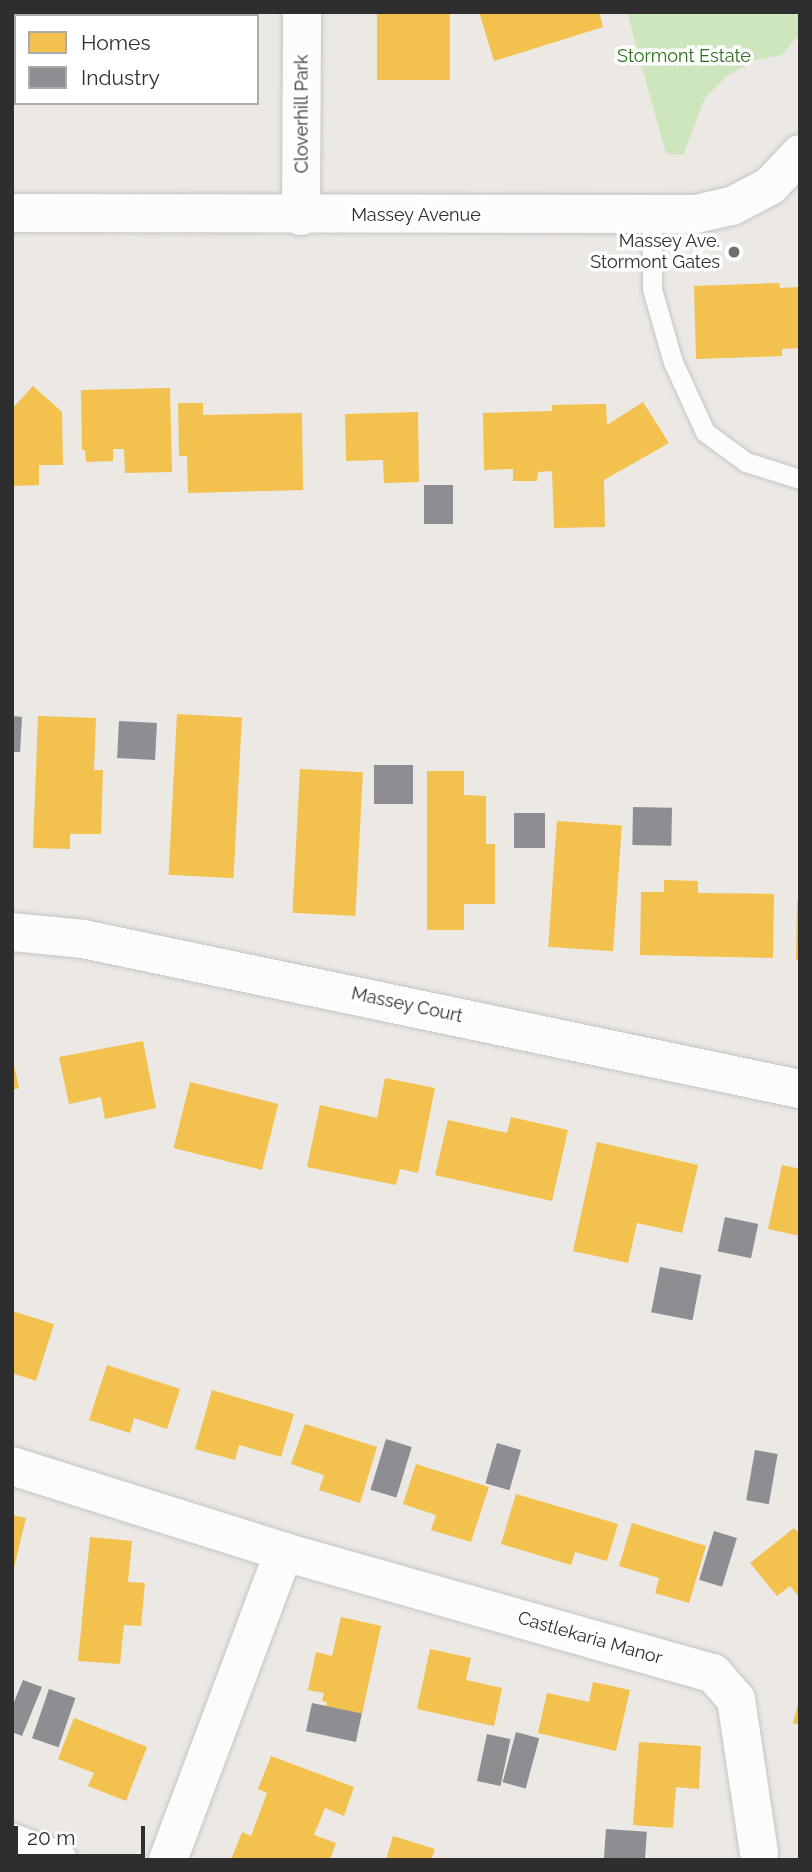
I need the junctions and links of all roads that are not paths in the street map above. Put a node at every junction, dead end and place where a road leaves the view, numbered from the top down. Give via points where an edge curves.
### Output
1 (302, 12) edge
2 (800, 154) edge
3 (12, 214) edge
4 (652, 215) junction
5 (301, 216) junction
6 (800, 479) edge
7 (12, 932) edge
8 (800, 1088) edge
9 (12, 1466) edge
10 (284, 1552) junction
11 (12, 1843) edge
12 (760, 1853) dead end
13 (58, 1860) edge
14 (167, 1860) edge

1 - 5 street, Cloverhill Park
2 - 4 street, Massey Avenue via 770,186 732,206 696,214
3 - 5 street, Massey Avenue
4 - 5 street, Massey Avenue
4 - 6 lane via 653,289 673,362 705,432 746,462
7 - 8 street, Massey Court via 83,939
9 - 10 street, Castlekaria Manor
10 - 12 street, Castlekaria Manor via 713,1673 736,1699
10 - 14 street
11 - 13 street

